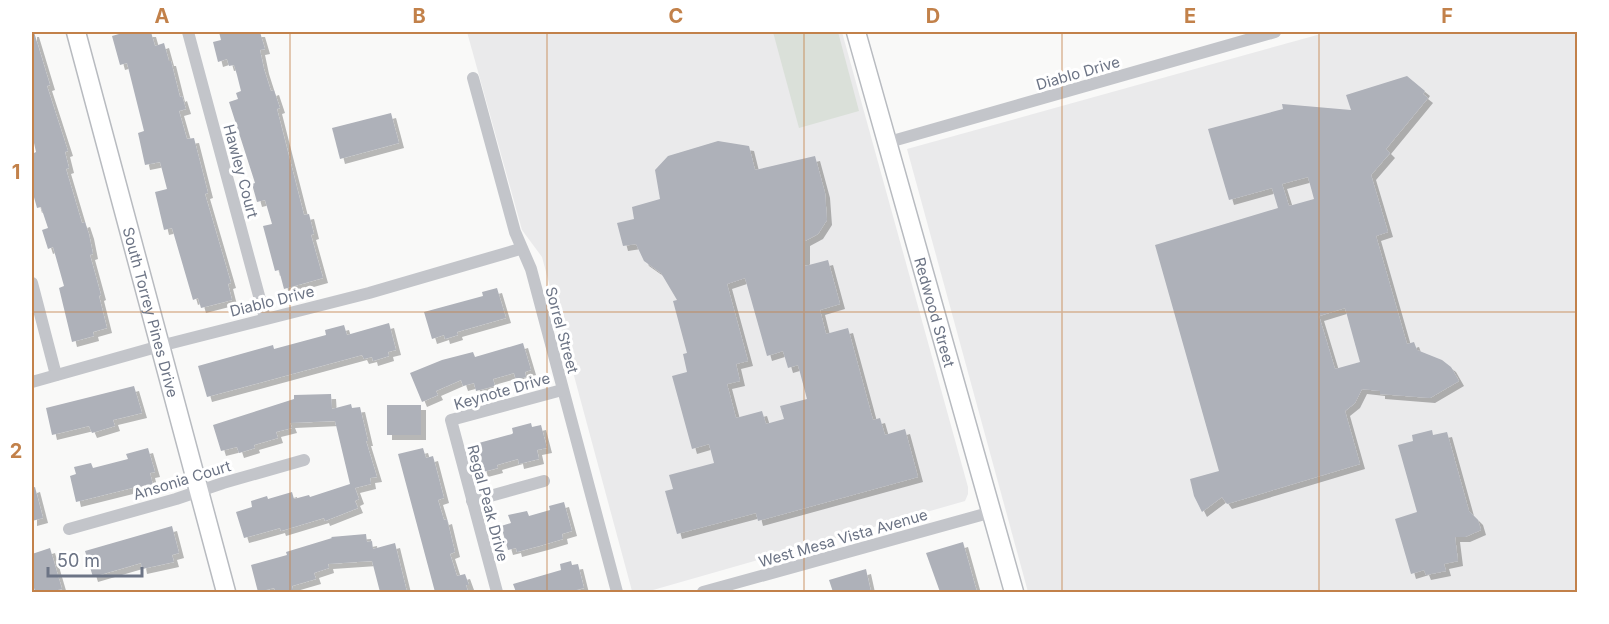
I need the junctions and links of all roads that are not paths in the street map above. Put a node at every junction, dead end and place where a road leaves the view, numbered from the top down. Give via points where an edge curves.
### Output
1 (76, 32) edge
2 (188, 32) edge
3 (856, 32) edge
4 (1275, 32) edge
5 (1247, 35) edge
6 (473, 78) dead end
7 (889, 142) junction
8 (520, 249) junction
9 (32, 283) edge
10 (265, 318) junction
11 (160, 346) junction
12 (56, 375) junction
13 (32, 382) edge
14 (562, 390) junction
15 (451, 420) joint
16 (304, 460) dead end
17 (544, 481) dead end
18 (199, 491) junction
19 (472, 501) junction
20 (992, 512) junction
21 (69, 529) dead end
22 (226, 592) edge
23 (496, 592) edge
24 (617, 592) edge
25 (703, 592) edge
26 (1014, 592) edge

1 - 11 street, South Torrey Pines Drive
2 - 10 street, Hawley Court
3 - 7 street, Redwood Street
4 - 5 street, Diablo Drive
5 - 7 street, Diablo Drive
6 - 8 street, Sorrel Street
7 - 20 street, Redwood Street
8 - 10 street, Diablo Drive
8 - 14 street, Sorrel Street via 531,269
9 - 12 street
10 - 11 street, Diablo Drive
11 - 12 street, Diablo Drive
11 - 18 street, South Torrey Pines Drive
12 - 13 street, Diablo Drive
14 - 15 street, Keynote Drive
14 - 24 street, Sorrel Street
15 - 19 street, Regal Peak Drive
16 - 18 street, Ansonia Court
17 - 19 street
18 - 21 street, Ansonia Court
18 - 22 street, South Torrey Pines Drive
19 - 23 street, Regal Peak Drive
20 - 25 street, West Mesa Vista Avenue
20 - 26 street, Redwood Street

